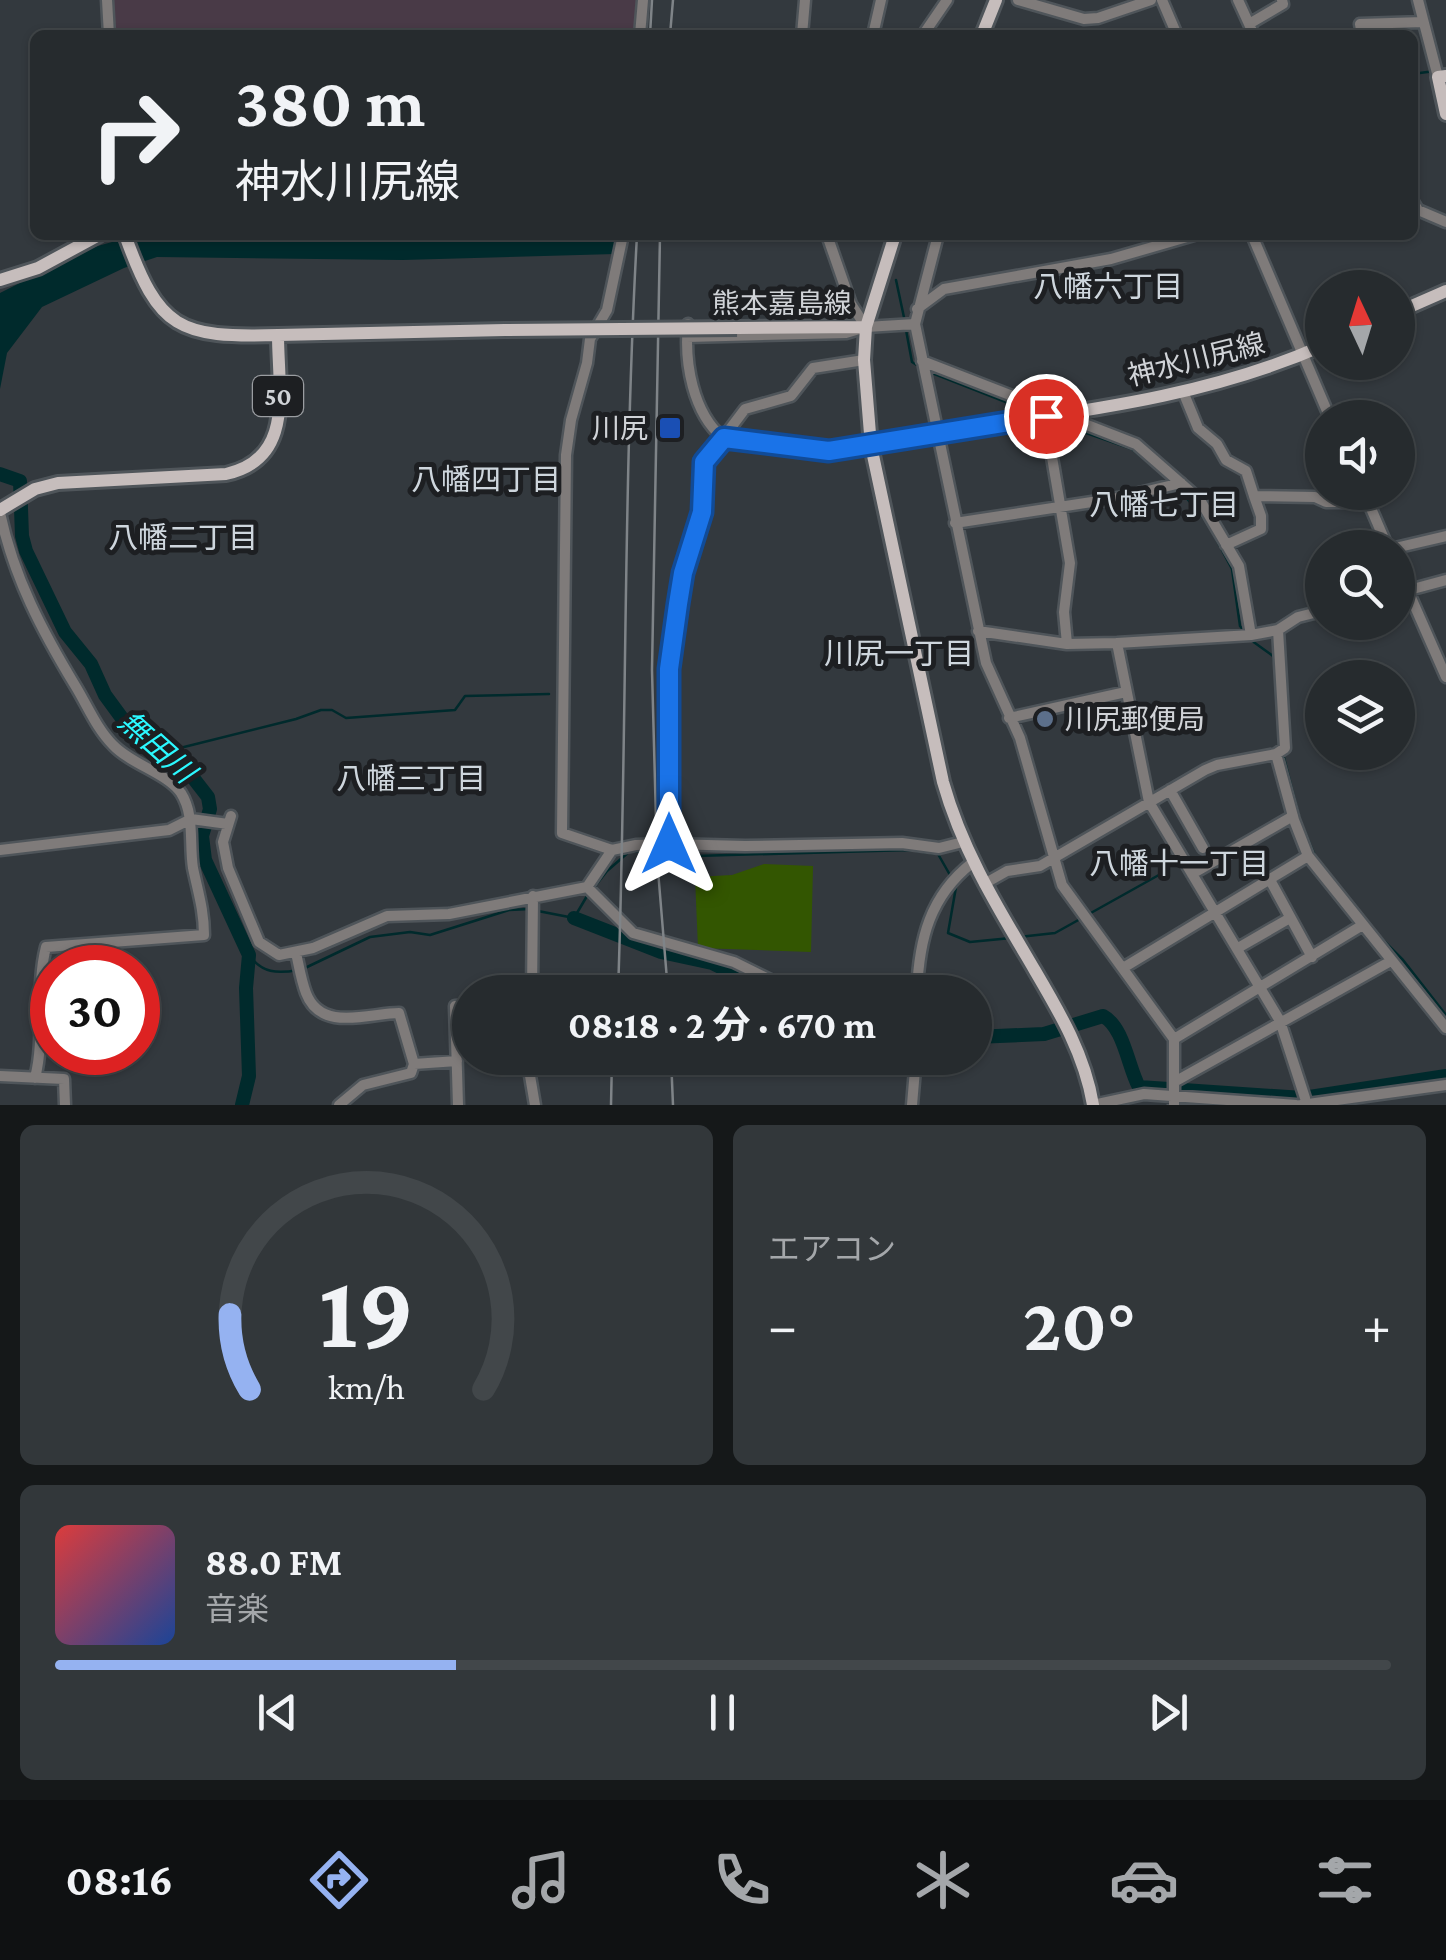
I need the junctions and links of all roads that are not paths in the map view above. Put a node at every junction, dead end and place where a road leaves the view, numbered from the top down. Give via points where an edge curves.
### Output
1 (107, 0) edge
2 (643, 0) edge
3 (805, 0) edge
4 (881, 0) edge
5 (947, 0) edge
6 (996, 0) edge
7 (1018, 0) edge
8 (1151, 0) edge
9 (1162, 0) edge
10 (1238, 0) edge
11 (1282, 0) edge
12 (1418, 0) edge
13 (1423, 22) junction
14 (109, 30) edge
15 (640, 30) edge
16 (802, 30) edge
17 (874, 30) edge
18 (926, 30) edge
19 (984, 30) edge
20 (1175, 30) edge
21 (1252, 30) edge
22 (1361, 30) edge
23 (1441, 81) edge
24 (1445, 110) edge
25 (1418, 210) edge
26 (1446, 222) edge
27 (89, 240) edge
28 (126, 240) edge
29 (622, 240) edge
30 (828, 240) edge
31 (893, 240) edge
32 (937, 240) edge
33 (1177, 240) edge
34 (1254, 240) edge
35 (0, 280) edge
36 (1446, 291) edge
37 (1415, 305) edge
38 (916, 310) junction
39 (915, 324) junction
40 (866, 327) junction
41 (278, 335) junction
42 (1305, 354) edge
43 (1302, 355) junction
44 (864, 360) junction
45 (922, 362) junction
46 (1184, 394) junction
47 (1322, 400) edge
48 (1052, 415) junction
49 (936, 432) junction
50 (724, 438) junction
51 (870, 446) junction
52 (1181, 483) junction
53 (1254, 496) junction
54 (1305, 497) edge
55 (1061, 507) junction
56 (0, 512) edge
57 (956, 523) junction
58 (1446, 536) edge
59 (1415, 543) edge
60 (1226, 545) junction
61 (1446, 580) edge
62 (1415, 589) edge
63 (1305, 615) edge
64 (1415, 616) edge
65 (1278, 630) junction
66 (978, 631) junction
67 (1251, 635) junction
68 (1117, 643) junction
69 (1067, 644) junction
70 (1446, 677) edge
71 (1126, 692) junction
72 (1010, 718) junction
73 (1276, 754) junction
74 (1170, 790) junction
75 (1149, 802) junction
76 (1293, 816) junction
77 (194, 818) junction
78 (963, 842) junction
79 (669, 844) junction
80 (1203, 848) dead end
81 (0, 850) edge
82 (612, 850) junction
83 (1308, 856) junction
84 (1055, 858) junction
85 (972, 863) junction
86 (1192, 874) junction
87 (1270, 880) junction
88 (984, 884) junction
89 (587, 886) junction
90 (533, 898) junction
91 (1215, 913) junction
92 (1290, 918) junction
93 (1362, 926) junction
94 (1238, 948) junction
95 (296, 953) junction
96 (1312, 957) junction
97 (1390, 961) junction
98 (1123, 968) junction
99 (532, 975) edge
100 (760, 975) edge
101 (918, 975) edge
102 (1262, 987) junction
103 (1280, 1022) junction
104 (1446, 1028) edge
105 (1174, 1040) junction
106 (452, 1061) edge
107 (414, 1064) junction
108 (457, 1075) edge
109 (531, 1075) edge
110 (915, 1075) edge
111 (0, 1076) edge
112 (35, 1078) junction
113 (1446, 1085) edge
114 (1175, 1094) edge
115 (1300, 1103) edge
116 (65, 1105) edge
117 (339, 1105) edge
118 (458, 1105) edge
119 (535, 1105) edge
120 (912, 1105) edge
121 (1092, 1105) edge

1 - 14 street
2 - 15 street
3 - 16 street
4 - 17 street
5 - 18 street
6 - 19 main road
7 - 8 street via 1084,19
9 - 20 street
10 - 21 street
11 - 21 street
12 - 13 street
13 - 22 street via 1360,24
13 - 23 street
23 - 24 main road
25 - 26 street
27 - 35 main road
28 - 41 main road, 熊本嘉島線 via 151,299 182,326 226,336
29 - 82 street via 607,310 590,339 566,455 562,833
30 - 40 street via 850,304
31 - 40 main road
32 - 38 street
33 - 38 street via 1111,259 944,289
34 - 43 street
36 - 37 main road
38 - 39 street
39 - 40 street
39 - 45 street
40 - 41 main road, 熊本嘉島線, bridge
40 - 44 main road, 熊本嘉島線
40 - 50 street via 837,321 688,322 694,390 707,424
41 - 56 main road, 50 via 276,434 251,466 226,474 58,483
42 - 43 main road, 神水川尻線
43 - 46 main road, 神水川尻線
43 - 47 street
44 - 50 street via 814,368 791,396 745,409
44 - 51 main road, 熊本嘉島線
45 - 48 street
45 - 49 street
46 - 48 main road, 神水川尻線
46 - 53 street via 1198,428 1246,472
48 - 49 main road, 神水川尻線
48 - 52 street via 1136,444
48 - 55 street
49 - 51 main road, 神水川尻線
49 - 57 street
50 - 51 main road, 神水川尻線 via 829,451
50 - 79 street via 704,462 702,512 686,561 669,669
51 - 78 main road, 熊本嘉島線 via 943,782
52 - 55 street
52 - 60 street via 1200,500
53 - 54 street
53 - 60 street via 1261,529
55 - 57 street
55 - 69 street via 1070,563
56 - 77 street via 10,559 57,660 104,737 133,763 172,782
57 - 66 street
58 - 59 street
60 - 67 street via 1239,566
61 - 62 street
63 - 65 street
64 - 70 street
65 - 67 street
65 - 73 street via 1285,748
66 - 69 street
66 - 72 street
67 - 68 street
68 - 69 street
68 - 71 street
71 - 72 street
71 - 75 street
72 - 84 street
73 - 74 street via 1217,765
73 - 76 street
74 - 75 street
74 - 80 street
75 - 84 street
75 - 86 street
76 - 83 street
76 - 86 street
77 - 81 street via 169,830
77 - 95 street via 227,821 224,855 260,942 279,954
77 - 112 street via 204,935 46,948
78 - 79 street via 939,848
78 - 85 main road, 熊本嘉島線
79 - 82 street
82 - 89 street
83 - 87 street
83 - 93 street
84 - 88 street
84 - 98 street via 1062,885
85 - 88 main road, 熊本嘉島線
85 - 101 street via 940,895
86 - 91 street
87 - 91 street
87 - 92 street
88 - 121 main road, 熊本嘉島線 via 1067,1026
89 - 90 street
89 - 100 street via 633,933
90 - 95 street via 449,914 388,916
90 - 99 street
91 - 94 street
91 - 98 street
92 - 94 street
92 - 96 street
93 - 96 street
93 - 97 street
94 - 102 street
95 - 107 street via 307,997 319,1010 346,1020 399,1013
96 - 102 street
97 - 103 street
97 - 104 street
98 - 105 street
102 - 103 street
102 - 105 street
103 - 114 street
103 - 115 street
105 - 114 street
106 - 107 street
107 - 117 street via 411,1073 363,1085
108 - 118 street
109 - 119 street
110 - 120 street
111 - 112 street
112 - 116 street via 64,1078
113 - 115 street
114 - 115 street
114 - 121 street

